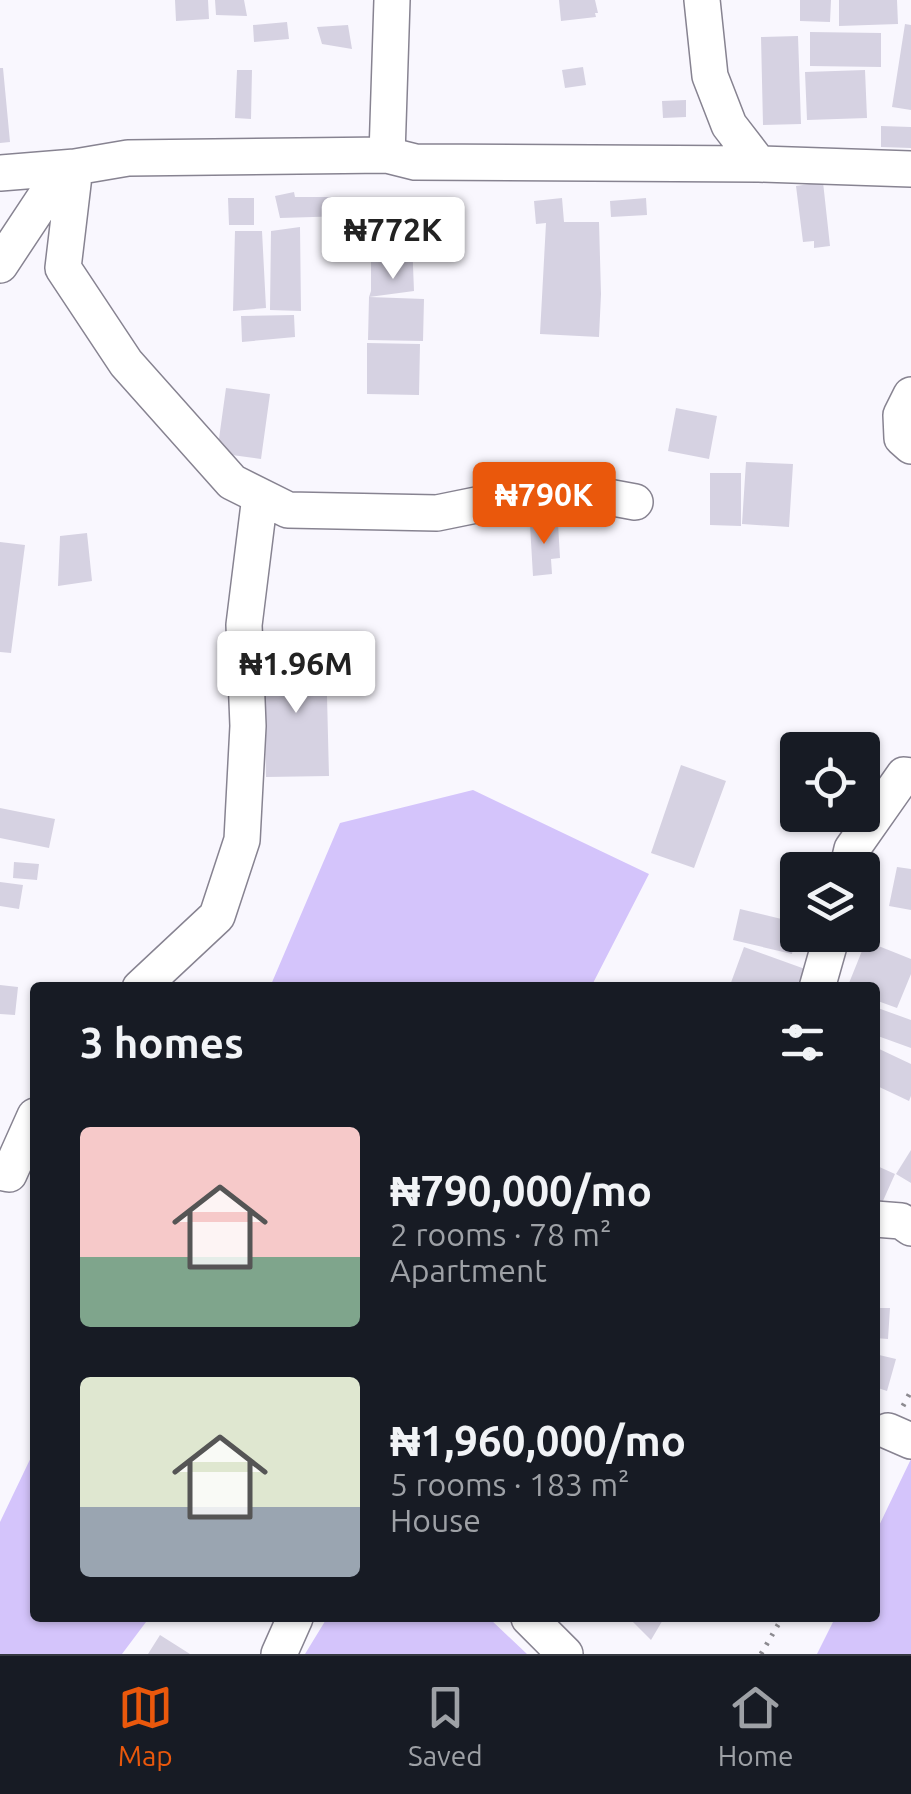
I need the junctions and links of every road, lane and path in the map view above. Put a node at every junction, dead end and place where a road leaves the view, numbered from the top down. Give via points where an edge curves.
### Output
1 (392, 0) edge
2 (702, 0) edge
3 (387, 155) junction
4 (759, 164) junction
5 (76, 167) junction
6 (911, 170) edge
7 (0, 173) edge
8 (0, 265) edge
9 (911, 395) edge
10 (911, 446) edge
11 (260, 496) junction
12 (634, 502) dead end
13 (911, 776) edge
14 (851, 852) edge
15 (827, 952) edge
16 (146, 982) edge
17 (819, 982) edge
18 (30, 1127) edge
19 (0, 1172) edge
20 (880, 1219) edge
21 (911, 1228) edge
22 (293, 1622) edge
23 (533, 1622) edge
24 (780, 1622) edge
25 (278, 1654) edge
26 (565, 1654) edge
27 (761, 1654) edge

1 - 3 street
2 - 4 street via 710,76 729,125
3 - 4 street via 414,162
3 - 5 street via 128,158
4 - 6 street
5 - 7 street
5 - 8 street via 48,194
5 - 11 street via 63,268 126,364 232,482
9 - 10 street via 902,414 902,438
11 - 12 street via 288,510 437,514 559,488
11 - 16 street via 244,625 242,840 218,916
13 - 14 street via 904,775
15 - 17 street
18 - 19 street via 8,1174
20 - 21 street
22 - 25 street
23 - 26 street
24 - 27 path

